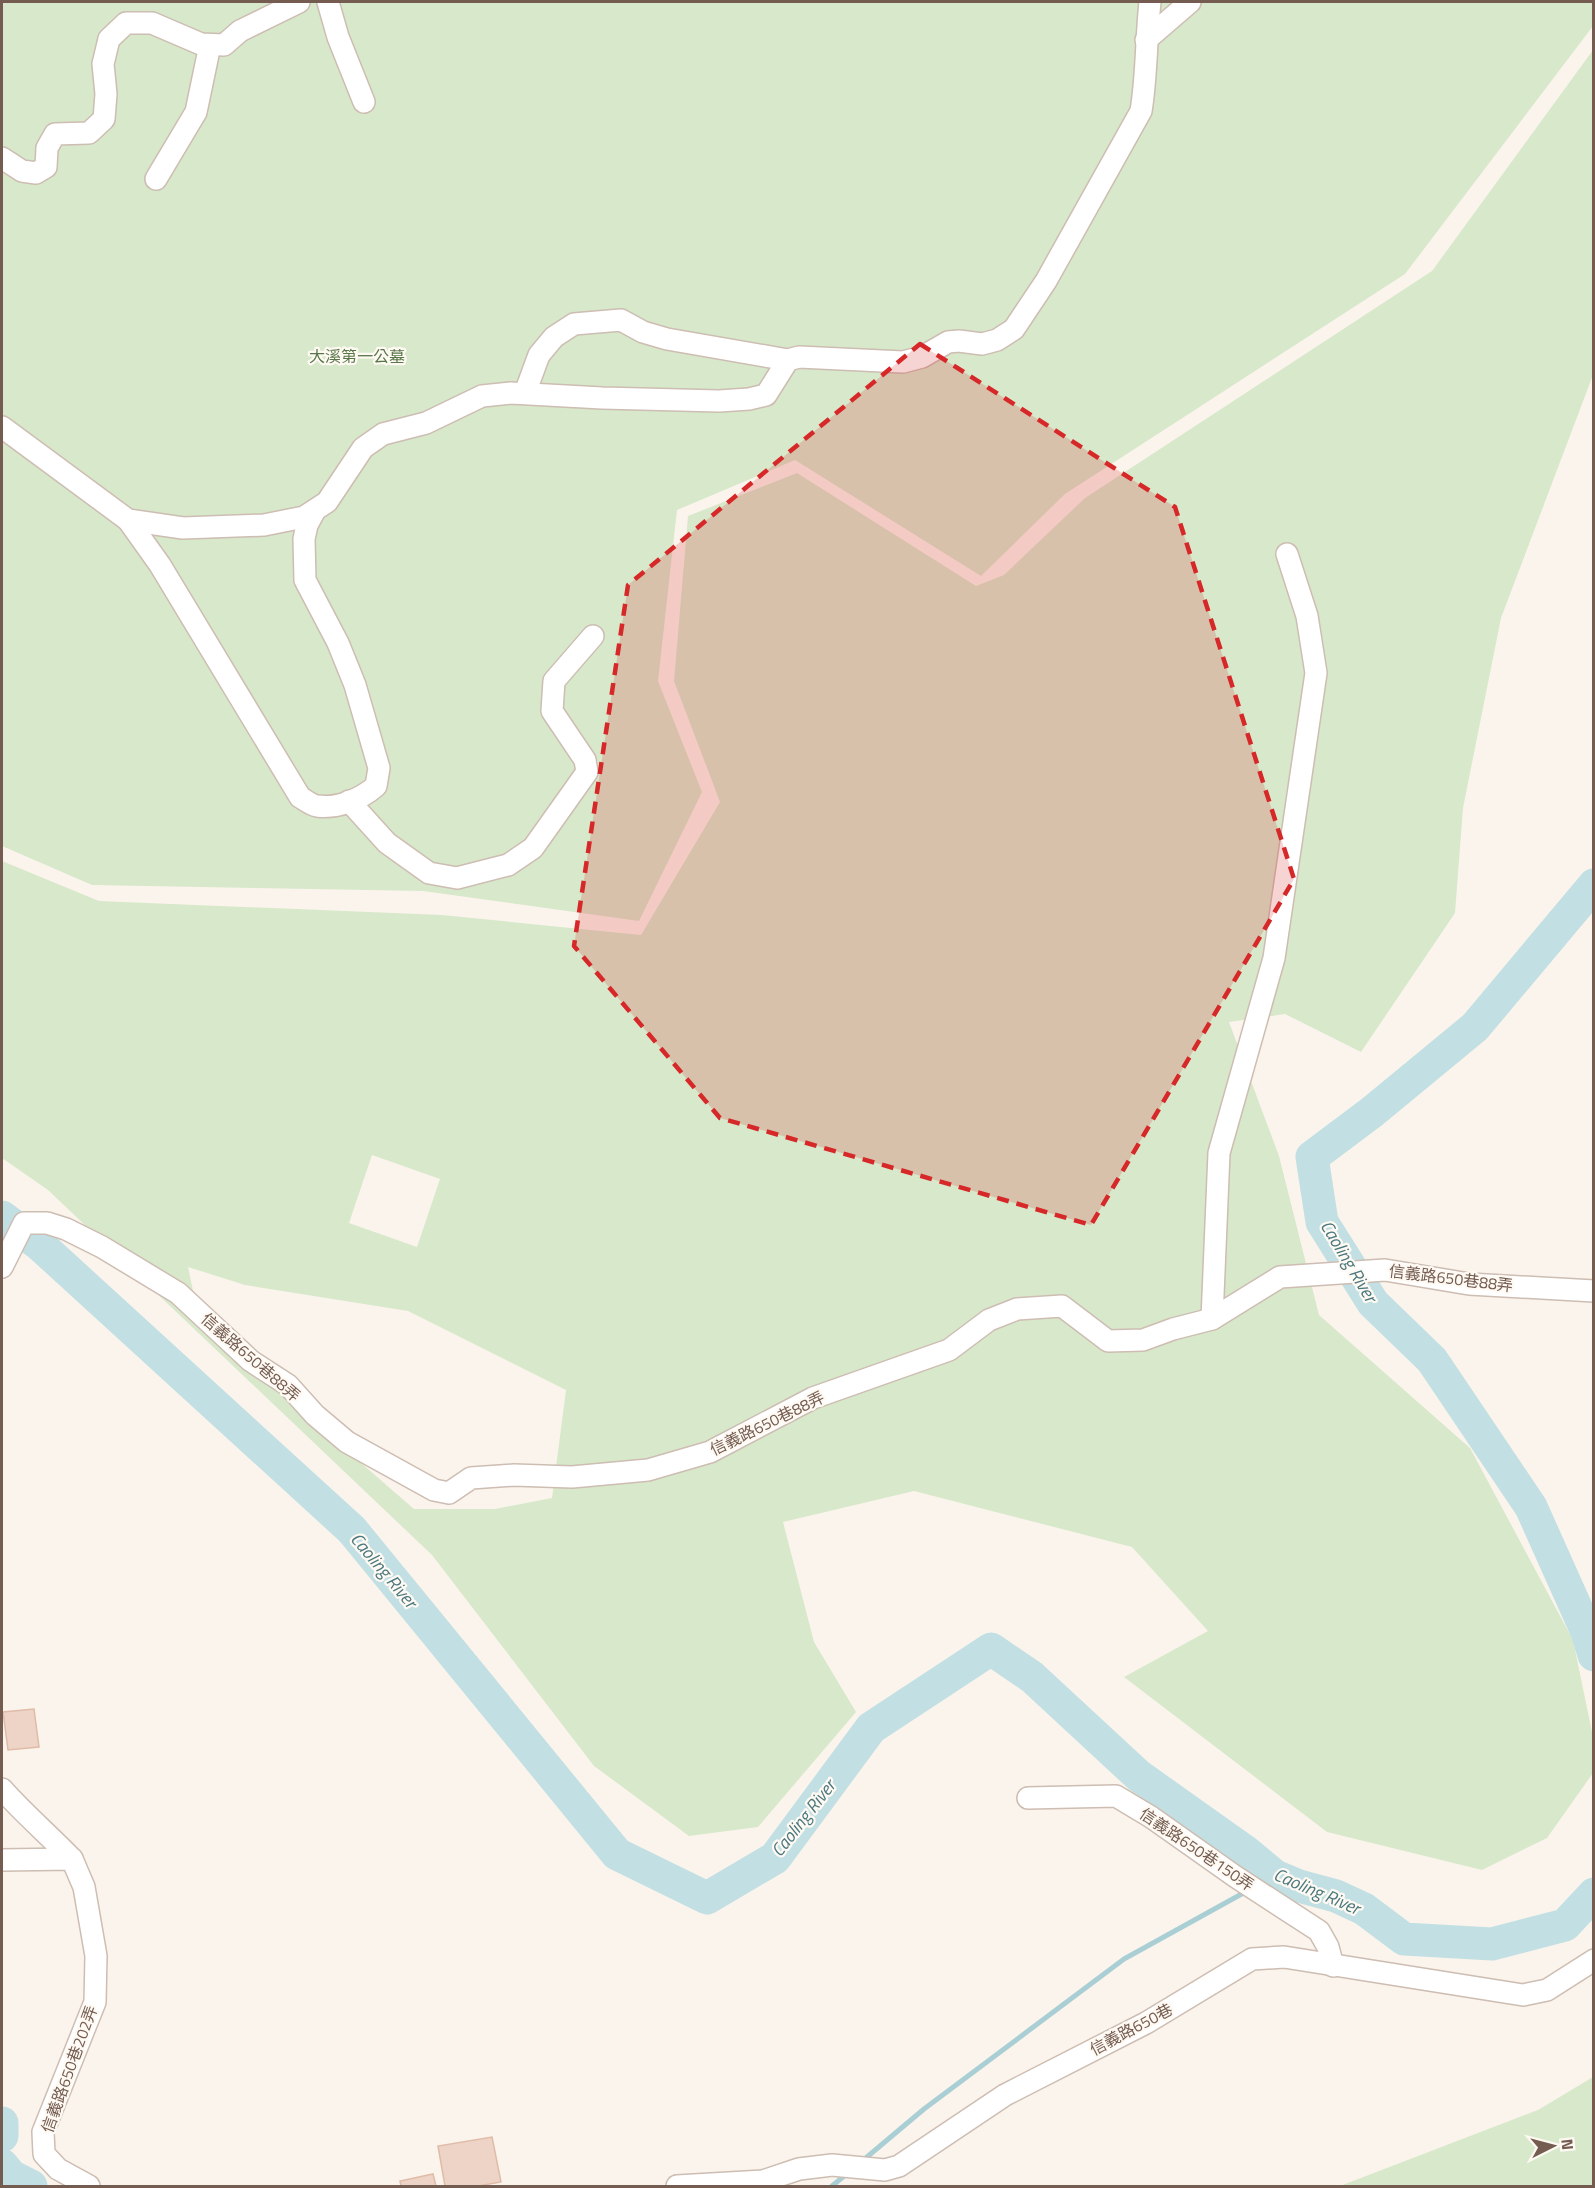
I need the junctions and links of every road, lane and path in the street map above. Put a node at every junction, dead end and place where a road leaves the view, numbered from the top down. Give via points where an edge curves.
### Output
1 (299, 2) edge
2 (328, 2) edge
3 (1150, 2) edge
4 (1190, 2) edge
5 (1146, 39) junction
6 (210, 45) junction
7 (364, 102) dead end
8 (2, 158) edge
9 (156, 179) dead end
10 (788, 360) junction
11 (525, 393) junction
12 (2, 427) edge
13 (315, 510) junction
14 (128, 520) junction
15 (1287, 554) dead end
16 (593, 636) dead end
17 (349, 801) junction
18 (4, 1263) edge
19 (1593, 1291) edge
20 (1212, 1319) junction
21 (2, 1789) edge
22 (1028, 1798) dead end
23 (72, 1859) junction
24 (2, 1860) edge
25 (1593, 1960) edge
26 (1333, 1966) junction
27 (881, 2175) edge
28 (89, 2187) edge
29 (677, 2187) edge

1 - 6 lane via 240,31 224,45
2 - 7 lane
3 - 5 lane
4 - 5 lane
5 - 10 lane via 1141,111 1057,262 1014,329 982,344 948,342 922,357 903,362 798,357
6 - 8 lane via 153,23 126,23 109,39 103,64 104,119 89,133 55,134 47,148 46,167 36,173 22,171
6 - 9 lane via 196,112
10 - 11 lane via 766,395 749,399
10 - 11 lane via 667,339 621,320 574,324 554,337 539,355
11 - 13 lane via 483,396 426,423 383,434 363,448 327,502
12 - 14 lane
13 - 14 lane via 304,517 264,525 183,528
13 - 17 lane via 304,539 305,580 355,685 379,768 376,786
14 - 17 lane via 160,564 300,797 315,806
15 - 20 lane via 1307,616 1316,673 1274,958 1220,1153
16 - 17 lane via 554,681 552,711 585,760 587,772 533,848 508,865 457,878 429,873 387,843
18 - 20 lane, 信義路650巷88弄 via 24,1223 47,1223 102,1247 178,1293 251,1361 288,1385 347,1442 434,1490 449,1493 471,1478 572,1477 648,1470 710,1452 813,1398 949,1350 989,1320 1017,1309 1062,1306 1108,1341 1143,1340
19 - 20 lane, 信義路650巷88弄 via 1468,1284 1385,1270 1280,1277
21 - 23 lane
22 - 26 lane, 信義路650巷150弄 via 1116,1796 1319,1931
23 - 24 lane
23 - 28 lane, 信義路650巷202弄 via 84,1887 96,1956 95,2002 43,2132 44,2154 58,2169
25 - 26 lane, 信義路650巷 via 1546,1990 1523,1995
26 - 27 lane, 信義路650巷 via 1284,1957 1252,1959 1146,2023 1005,2095
27 - 29 lane, 信義路650巷 via 832,2165 799,2169 763,2181

